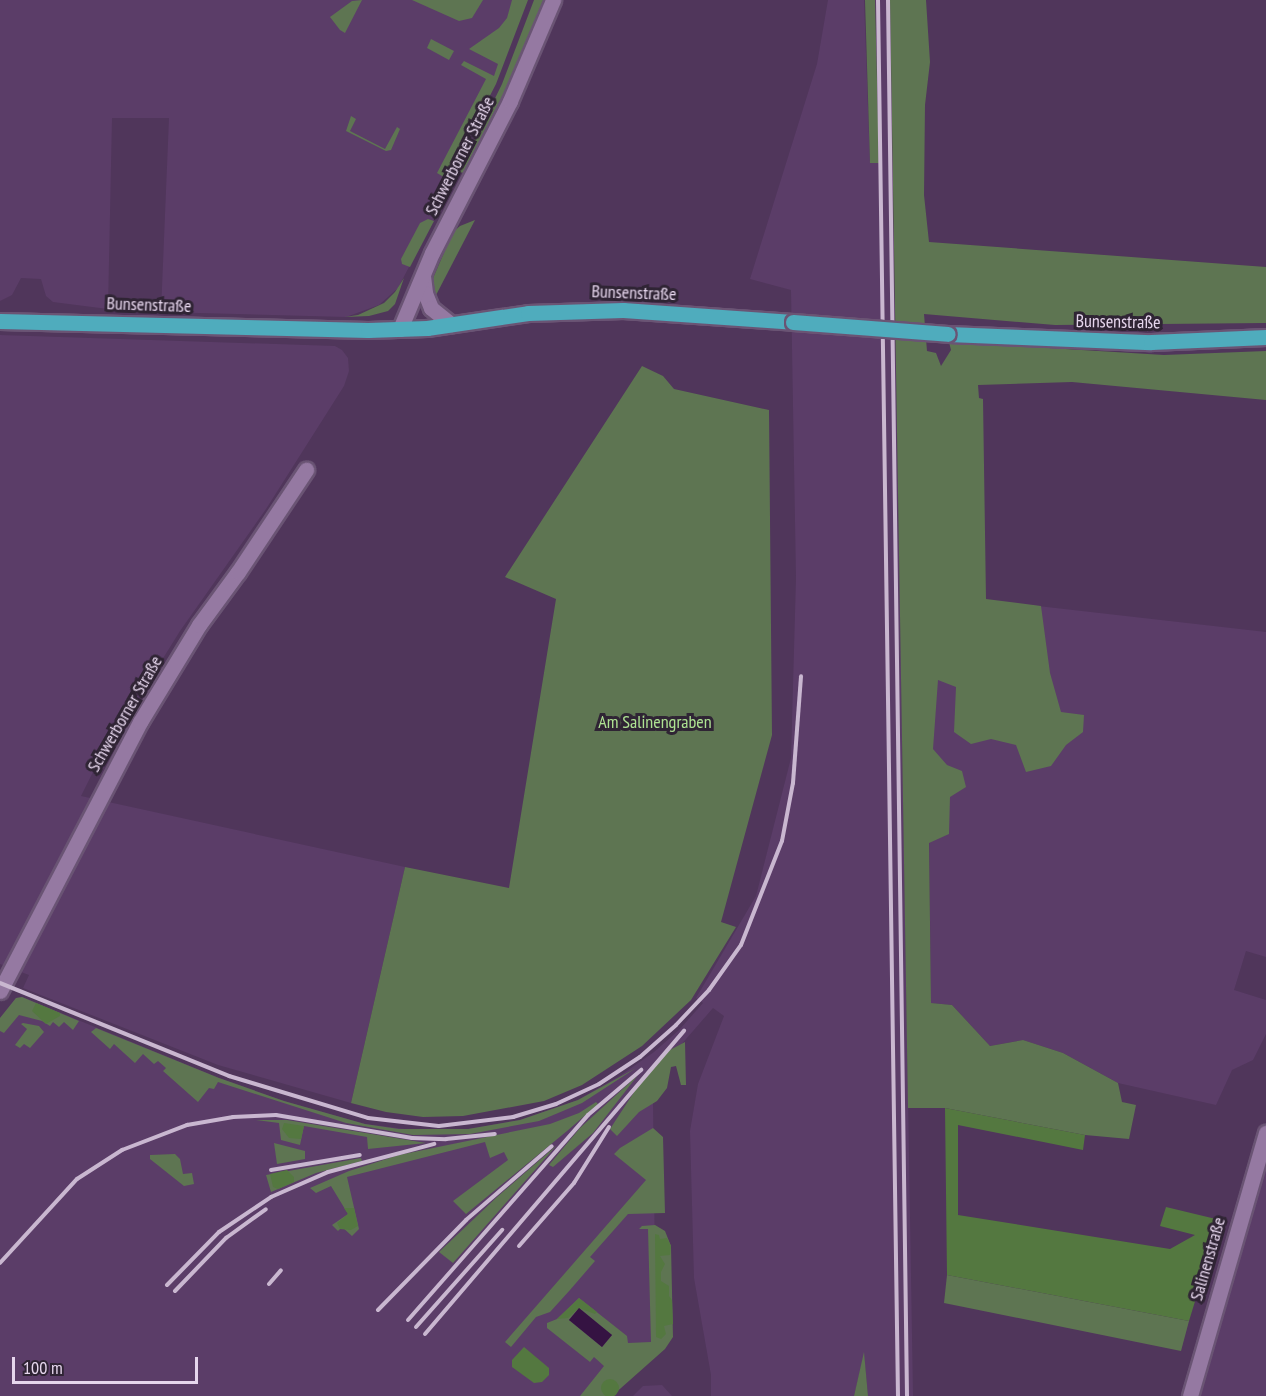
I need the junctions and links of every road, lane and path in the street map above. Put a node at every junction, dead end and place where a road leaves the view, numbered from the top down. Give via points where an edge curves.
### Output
1 (553, 0) edge
2 (423, 276) junction
3 (0, 321) edge
4 (451, 324) junction
5 (400, 329) junction
6 (1266, 337) edge
7 (306, 470) dead end
8 (0, 991) edge
9 (1266, 1133) edge
10 (1190, 1396) edge

1 - 2 street, Schwerborner Straße via 510,101
2 - 4 street via 424,293 431,308
2 - 5 street, Schwerborner Straße
3 - 5 main road, Bunsenstraße
4 - 5 main road, Bunsenstraße
4 - 6 main road, Bunsenstraße, bridge via 563,310 646,312 948,334 1151,342
7 - 8 street, Schwerborner Straße via 199,625 140,722
9 - 10 street, Salinenstraße

